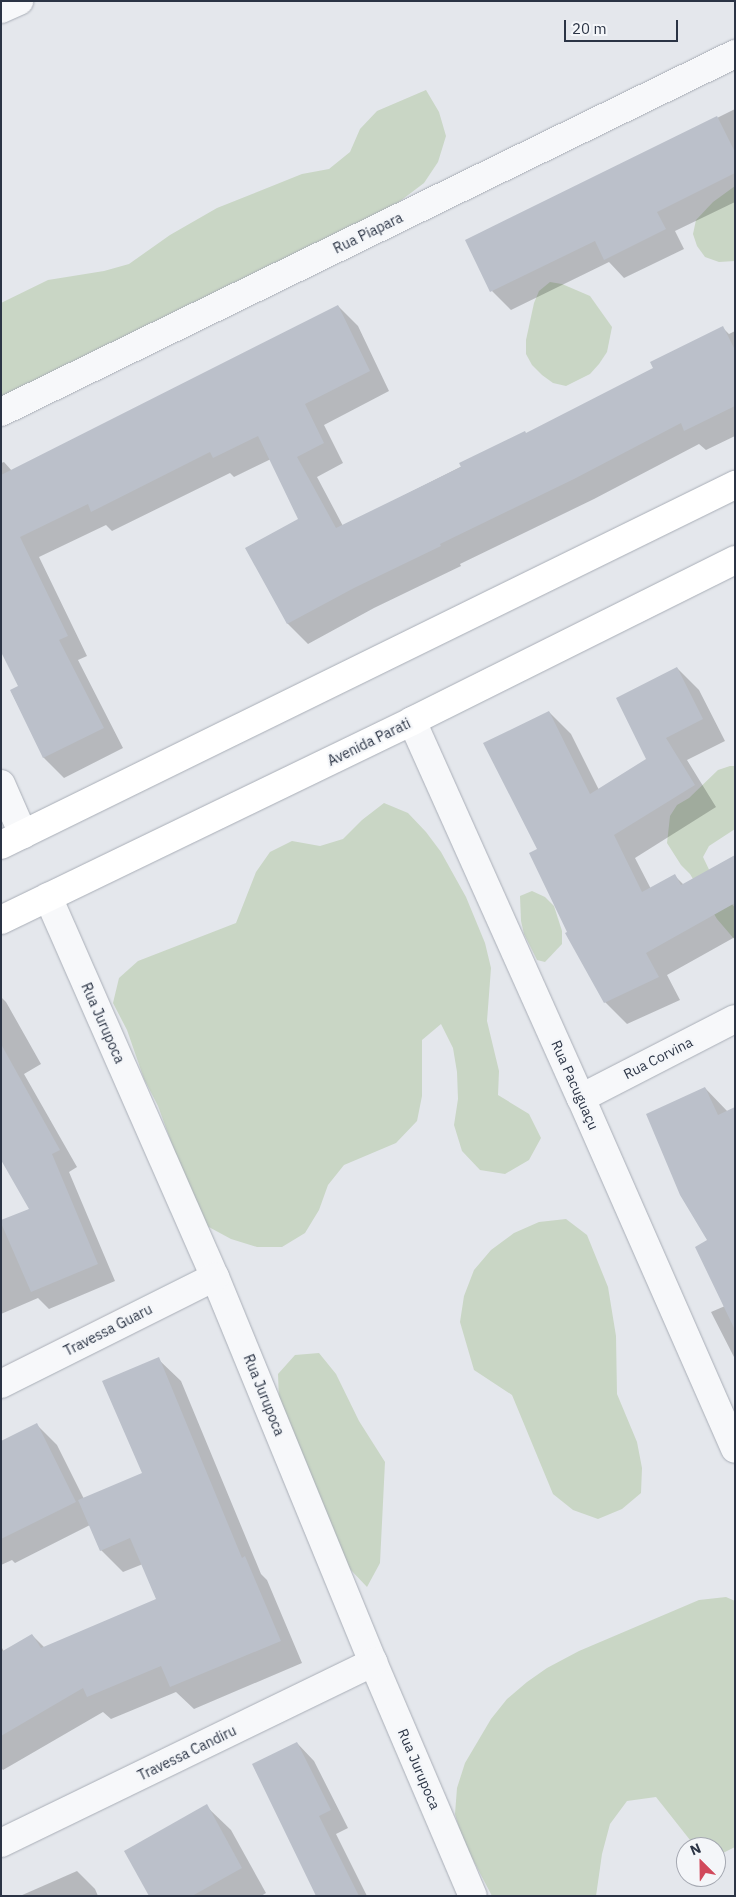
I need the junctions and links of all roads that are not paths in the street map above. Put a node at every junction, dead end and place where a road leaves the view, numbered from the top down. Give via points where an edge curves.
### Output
1 (19, 1) edge
2 (1, 9) edge
3 (735, 54) edge
4 (1, 412) edge
5 (735, 486) edge
6 (735, 560) edge
7 (412, 721) junction
8 (1, 784) edge
9 (12, 840) edge
10 (48, 897) junction
11 (1, 920) edge
12 (735, 1019) edge
13 (581, 1098) junction
14 (215, 1277) junction
15 (1, 1384) edge
16 (735, 1449) edge
17 (373, 1662) junction
18 (1, 1843) edge
19 (473, 1896) edge

1 - 2 street
3 - 4 street, Rua Piapara
5 - 9 street
6 - 7 street, Avenida Parati
7 - 10 street, Avenida Parati
7 - 13 street, Rua Pacuguaçu
8 - 9 street
10 - 11 street, Avenida Parati
10 - 14 street, Rua Jurupoca
12 - 13 street, Rua Corvina
13 - 16 street, Rua Pacuguaçu
14 - 15 street, Travessa Guaru
14 - 17 street, Rua Jurupoca
17 - 18 street, Travessa Candiru
17 - 19 street, Rua Jurupoca

